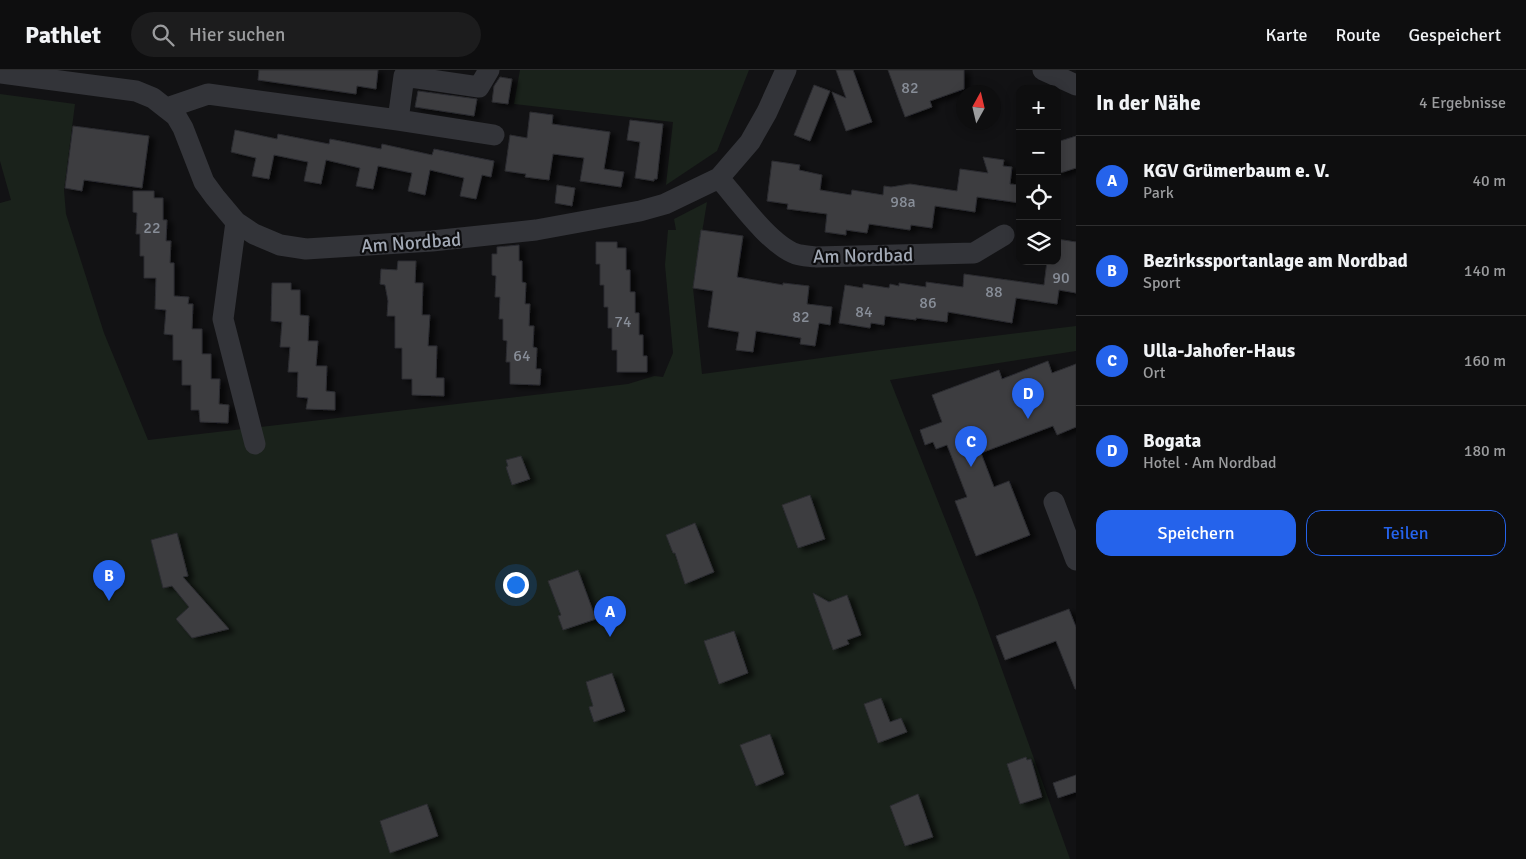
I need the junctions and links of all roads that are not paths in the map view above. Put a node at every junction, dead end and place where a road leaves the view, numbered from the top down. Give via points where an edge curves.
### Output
1 (489, 70) edge
2 (786, 70) edge
3 (1043, 70) edge
4 (0, 73) edge
5 (404, 73) edge
6 (1076, 85) edge
7 (167, 108) junction
8 (398, 120) junction
9 (494, 135) dead end
10 (719, 178) junction
11 (236, 222) junction
12 (1004, 235) dead end
13 (255, 444) dead end
14 (1054, 502) dead end
15 (1076, 560) edge

1 - 5 street via 479,87
2 - 10 street, Am Nordbad via 750,142
3 - 6 street
4 - 7 street, Am Nordbad via 136,91
5 - 8 street
7 - 8 street via 208,94
7 - 11 street, Am Nordbad via 184,128 204,182
8 - 9 street
10 - 11 street, Am Nordbad via 672,201 640,211 536,230 432,241 306,249 280,245
10 - 12 street, Am Nordbad via 769,236 796,254 816,257 974,253
11 - 13 street via 223,319
14 - 15 street

